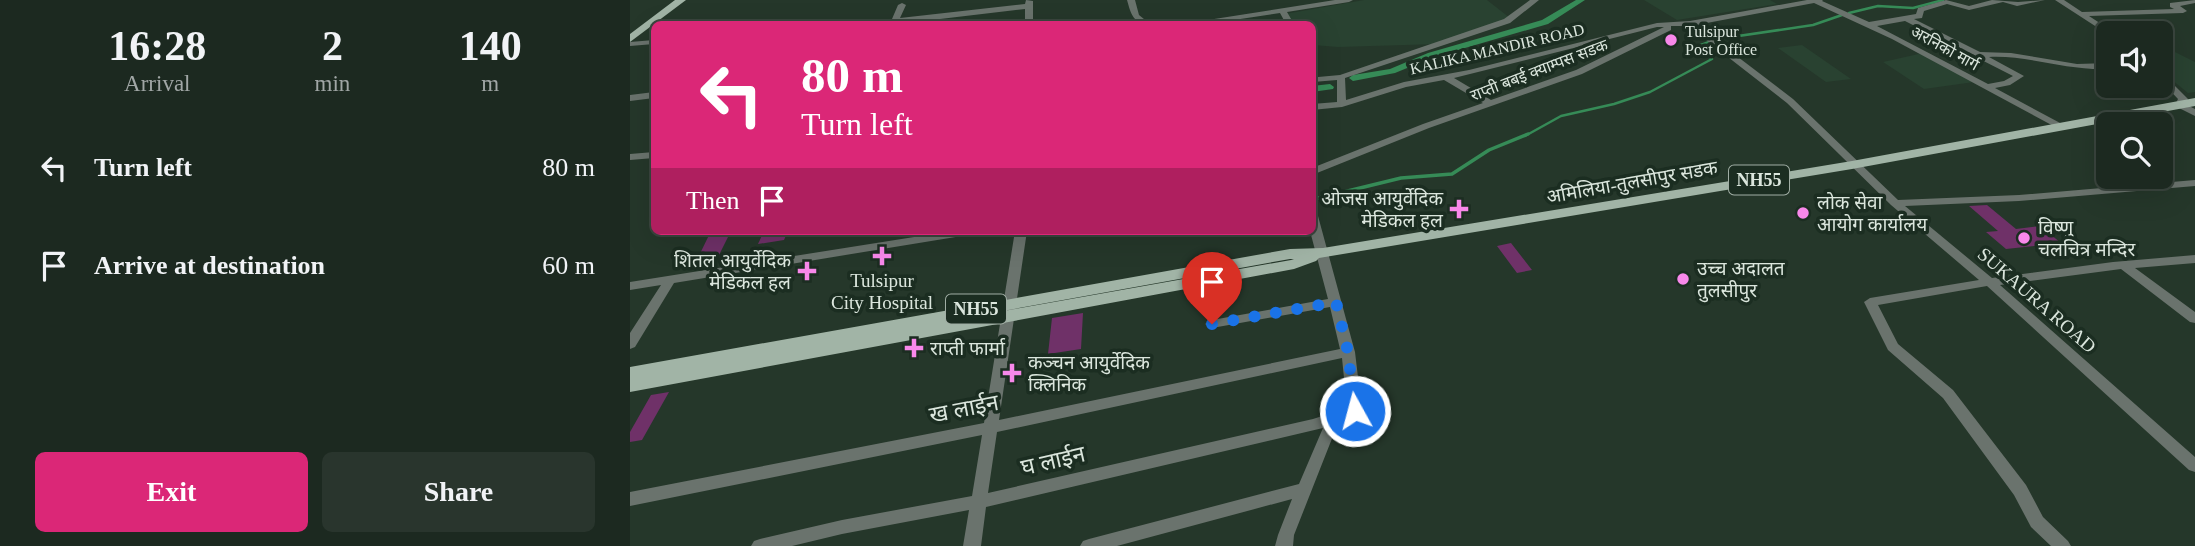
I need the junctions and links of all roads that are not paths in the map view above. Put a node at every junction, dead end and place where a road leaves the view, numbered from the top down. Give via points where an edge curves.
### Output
1 (667, 0) edge
2 (681, 0) edge
3 (1131, 0) edge
4 (1349, 0) edge
5 (1535, 0) edge
6 (1817, 0) edge
7 (2004, 0) edge
8 (2041, 0) edge
9 (2059, 0) edge
10 (2195, 1) edge
11 (1029, 3) edge
12 (902, 5) dead end
13 (1283, 12) junction
14 (2082, 14) junction
15 (1907, 19) junction
16 (652, 21) edge
17 (895, 21) edge
18 (908, 21) edge
19 (1029, 21) edge
20 (1142, 21) edge
21 (1236, 21) edge
22 (1288, 21) edge
23 (651, 22) edge
24 (1689, 23) junction
25 (2096, 24) edge
26 (1867, 25) junction
27 (630, 37) edge
28 (651, 41) edge
29 (1977, 55) junction
30 (2096, 66) edge
31 (1341, 77) junction
32 (1445, 77) junction
33 (1316, 79) edge
34 (1986, 87) junction
35 (2173, 88) edge
36 (651, 95) edge
37 (630, 98) edge
38 (2195, 102) edge
39 (1342, 103) junction
40 (1491, 104) junction
41 (2180, 105) junction
42 (1316, 106) edge
43 (2195, 113) edge
44 (2059, 126) junction
45 (651, 155) edge
46 (630, 158) edge
47 (1852, 164) junction
48 (1316, 170) edge
49 (2195, 183) edge
50 (1895, 203) junction
51 (1316, 229) edge
52 (949, 235) edge
53 (1020, 235) edge
54 (1323, 253) junction
55 (2195, 260) edge
56 (2124, 265) junction
57 (670, 279) junction
58 (1991, 283) junction
59 (630, 285) edge
60 (1336, 302) junction
61 (1007, 309) junction
62 (2195, 318) edge
63 (1212, 324) dead end
64 (630, 344) edge
65 (1348, 352) junction
66 (630, 373) edge
67 (630, 385) edge
68 (1355, 411) junction
69 (989, 428) junction
70 (2195, 466) edge
71 (1304, 489) junction
72 (630, 499) edge
73 (978, 502) junction
74 (760, 546) edge
75 (971, 546) edge
76 (1089, 546) edge
77 (1284, 546) edge
78 (2062, 546) edge

1 - 27 main road
2 - 16 main road
3 - 20 street via 1135,16
4 - 13 street
5 - 31 street via 1507,21
6 - 24 street, राप्ती बबई क्याम्पस सडक
6 - 26 street, अरनिको मार्ग
7 - 8 street via 2017,4
7 - 15 street via 1969,8 1947,2
9 - 14 street
10 - 14 street via 2173,5 2183,11
11 - 18 street
11 - 19 street
12 - 17 street
13 - 21 street
13 - 22 street
14 - 25 street
15 - 26 street
15 - 29 street
23 - 27 main road
24 - 32 street, KALIKA MANDIR ROAD via 1657,25
24 - 40 street, राप्ती बबई क्याम्पस सडक via 1663,29 1606,61
24 - 47 street, SUKAURA ROAD via 1790,101
26 - 34 street, अरनिको मार्ग
27 - 28 street
29 - 30 street via 2009,53
29 - 34 street via 2020,76
31 - 33 street
31 - 39 street
32 - 39 street, KALIKA MANDIR ROAD
32 - 40 street
34 - 44 street, अरनिको मार्ग
35 - 41 street via 2183,99
36 - 37 street
38 - 41 main road, अमिलिया-तुलसीपुर सडक / NH55
39 - 42 street, KALIKA MANDIR ROAD
40 - 48 street, राप्ती बबई क्याम्पस सडक
41 - 43 street
41 - 44 main road, अमिलिया-तुलसीपुर सडक / NH55
44 - 47 main road, अमिलिया-तुलसीपुर सडक / NH55
45 - 46 street
47 - 50 street, SUKAURA ROAD
47 - 54 main road, अमिलिया-तुलसीपुर सडक / NH55
49 - 50 street
50 - 58 street, SUKAURA ROAD
51 - 54 street
52 - 57 street
53 - 61 street
54 - 60 street
54 - 61 main road, NH55 via 1290,254
55 - 56 street
56 - 58 street
56 - 62 street
57 - 59 street
57 - 64 street
58 - 70 street, SUKAURA ROAD
58 - 78 street via 1870,302 1893,347 1948,394 2020,490 2037,522
60 - 63 street
60 - 65 street
61 - 66 main road, NH55
61 - 67 main road, NH55
61 - 69 street
65 - 68 street
65 - 69 street, ख लाईन
68 - 71 street via 1327,433
68 - 73 street, घ लाईन via 1314,425
69 - 72 street, ख लाईन
69 - 73 street
71 - 76 street
71 - 77 street
73 - 74 street, घ लाईन
73 - 75 street

